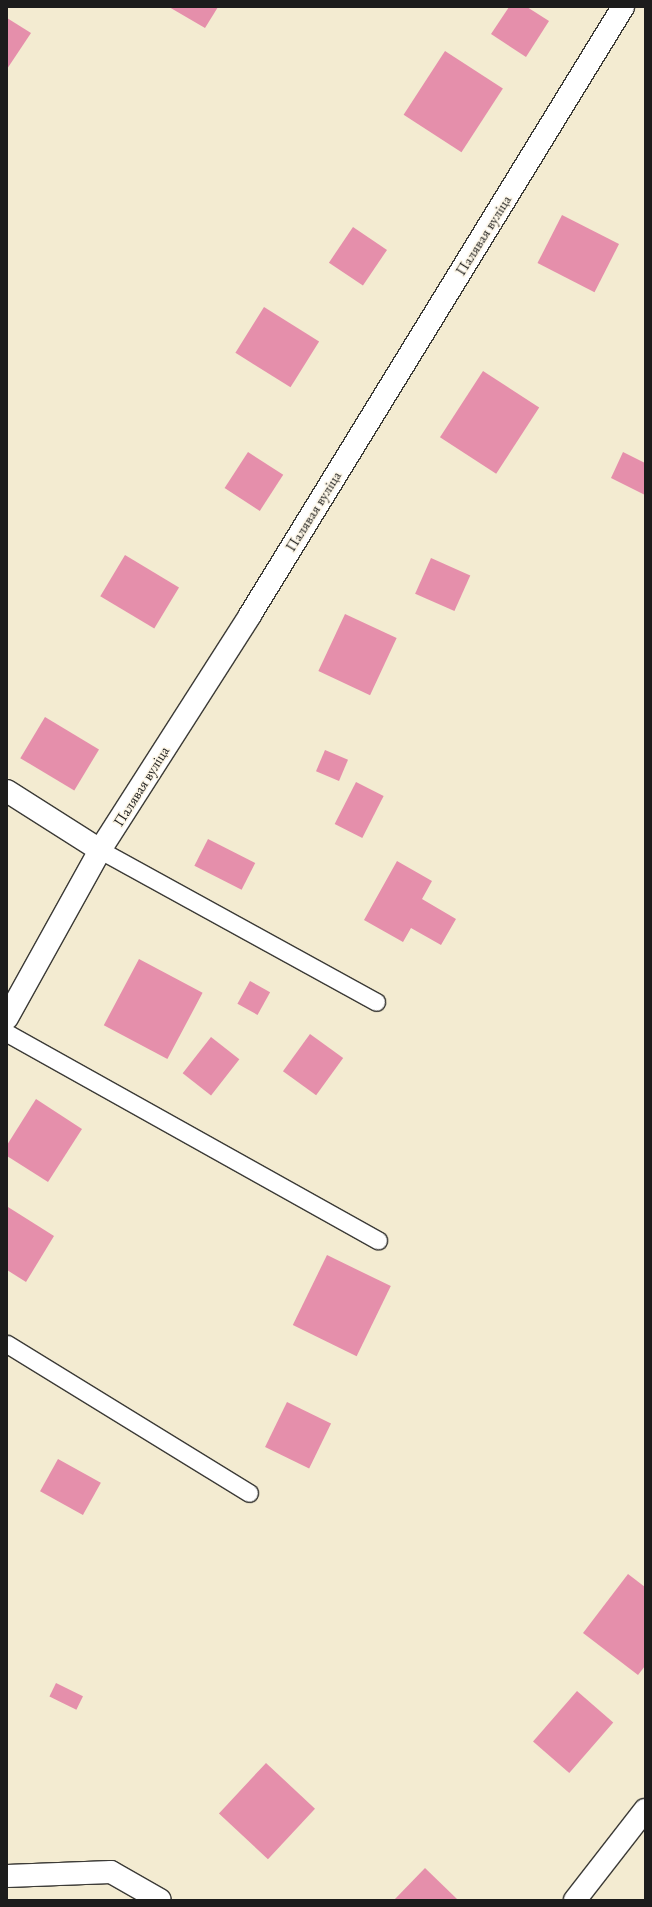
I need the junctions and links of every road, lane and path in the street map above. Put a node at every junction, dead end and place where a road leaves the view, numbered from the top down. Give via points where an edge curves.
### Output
1 (623, 7) edge
2 (7, 792) edge
3 (100, 850) junction
4 (376, 1002) dead end
5 (7, 1018) edge
6 (7, 1033) edge
7 (378, 1240) dead end
8 (7, 1344) edge
9 (248, 1493) dead end
10 (645, 1810) edge
11 (7, 1876) edge
12 (160, 1900) edge
13 (575, 1900) edge

1 - 3 street, Палявая вуліца via 250,615
2 - 3 street
3 - 4 lane
3 - 5 street, Палявая вуліца
6 - 7 lane
8 - 9 lane
10 - 13 street
11 - 12 street via 111,1872

